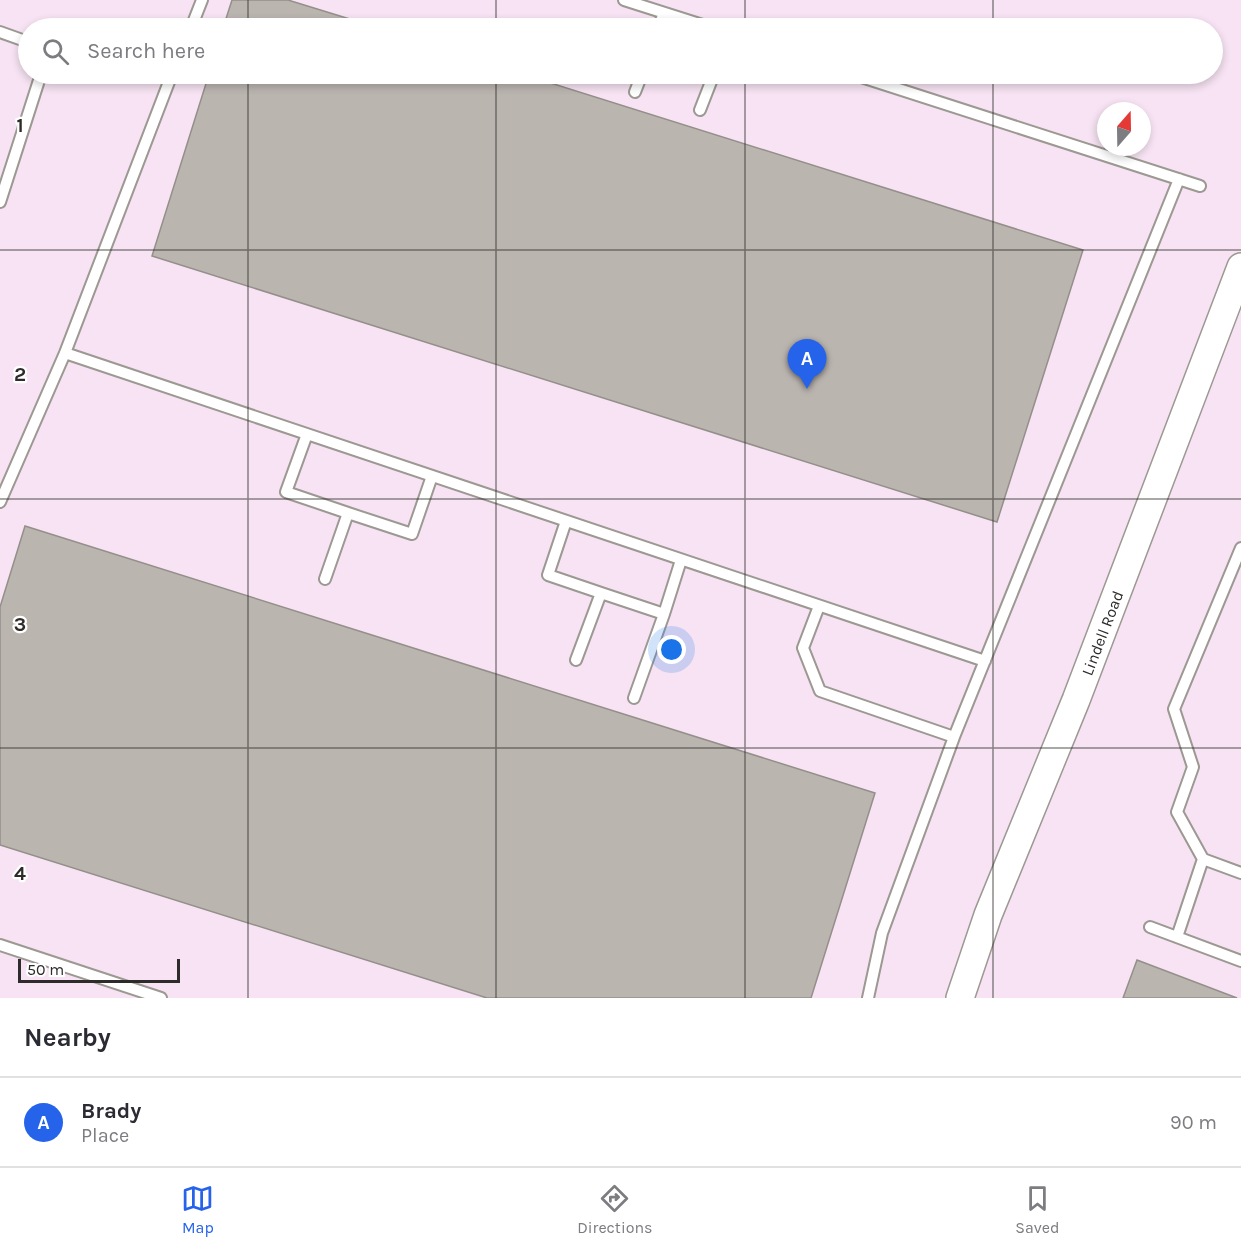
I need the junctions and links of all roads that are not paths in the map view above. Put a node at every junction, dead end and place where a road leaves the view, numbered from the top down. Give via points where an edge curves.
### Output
1 (202, 0) edge
2 (624, 0) edge
3 (664, 13) junction
4 (195, 18) edge
5 (662, 18) edge
6 (680, 18) edge
7 (0, 32) edge
8 (18, 38) edge
9 (38, 84) edge
10 (168, 84) edge
11 (638, 84) edge
12 (710, 84) edge
13 (883, 84) edge
14 (635, 92) dead end
15 (700, 110) dead end
16 (1179, 179) junction
17 (1200, 186) dead end
18 (0, 202) edge
19 (1241, 267) edge
20 (65, 353) junction
21 (307, 434) junction
22 (432, 476) junction
23 (0, 502) edge
24 (348, 513) junction
25 (566, 521) junction
26 (1241, 548) edge
27 (681, 560) junction
28 (325, 579) dead end
29 (601, 593) junction
30 (819, 606) junction
31 (664, 614) junction
32 (576, 660) dead end
33 (985, 662) junction
34 (634, 698) dead end
35 (954, 737) junction
36 (1203, 859) junction
37 (1241, 873) edge
38 (1150, 927) dead end
39 (1177, 937) junction
40 (0, 945) edge
41 (1241, 961) edge
42 (161, 998) edge
43 (868, 998) edge
44 (960, 998) edge

1 - 4 lane
2 - 3 lane
3 - 5 lane
3 - 6 lane
7 - 8 lane
9 - 18 lane
10 - 20 lane
11 - 14 lane
12 - 15 lane
13 - 16 lane
16 - 17 lane
16 - 33 lane
19 - 44 street, Lindell Road via 1076,700 988,915
20 - 21 lane
20 - 23 lane
21 - 22 lane
21 - 24 lane via 286,492
22 - 24 lane via 412,534
22 - 25 lane
24 - 28 lane
25 - 27 lane
25 - 29 lane via 548,576
26 - 36 lane via 1174,709 1193,767 1177,812
27 - 30 lane
27 - 31 lane
29 - 31 lane
29 - 32 lane
30 - 33 lane
30 - 35 lane via 803,648 820,691
31 - 34 lane
33 - 35 lane
35 - 43 lane via 882,933
36 - 37 lane
36 - 39 lane
38 - 39 lane
39 - 41 lane
40 - 42 lane

